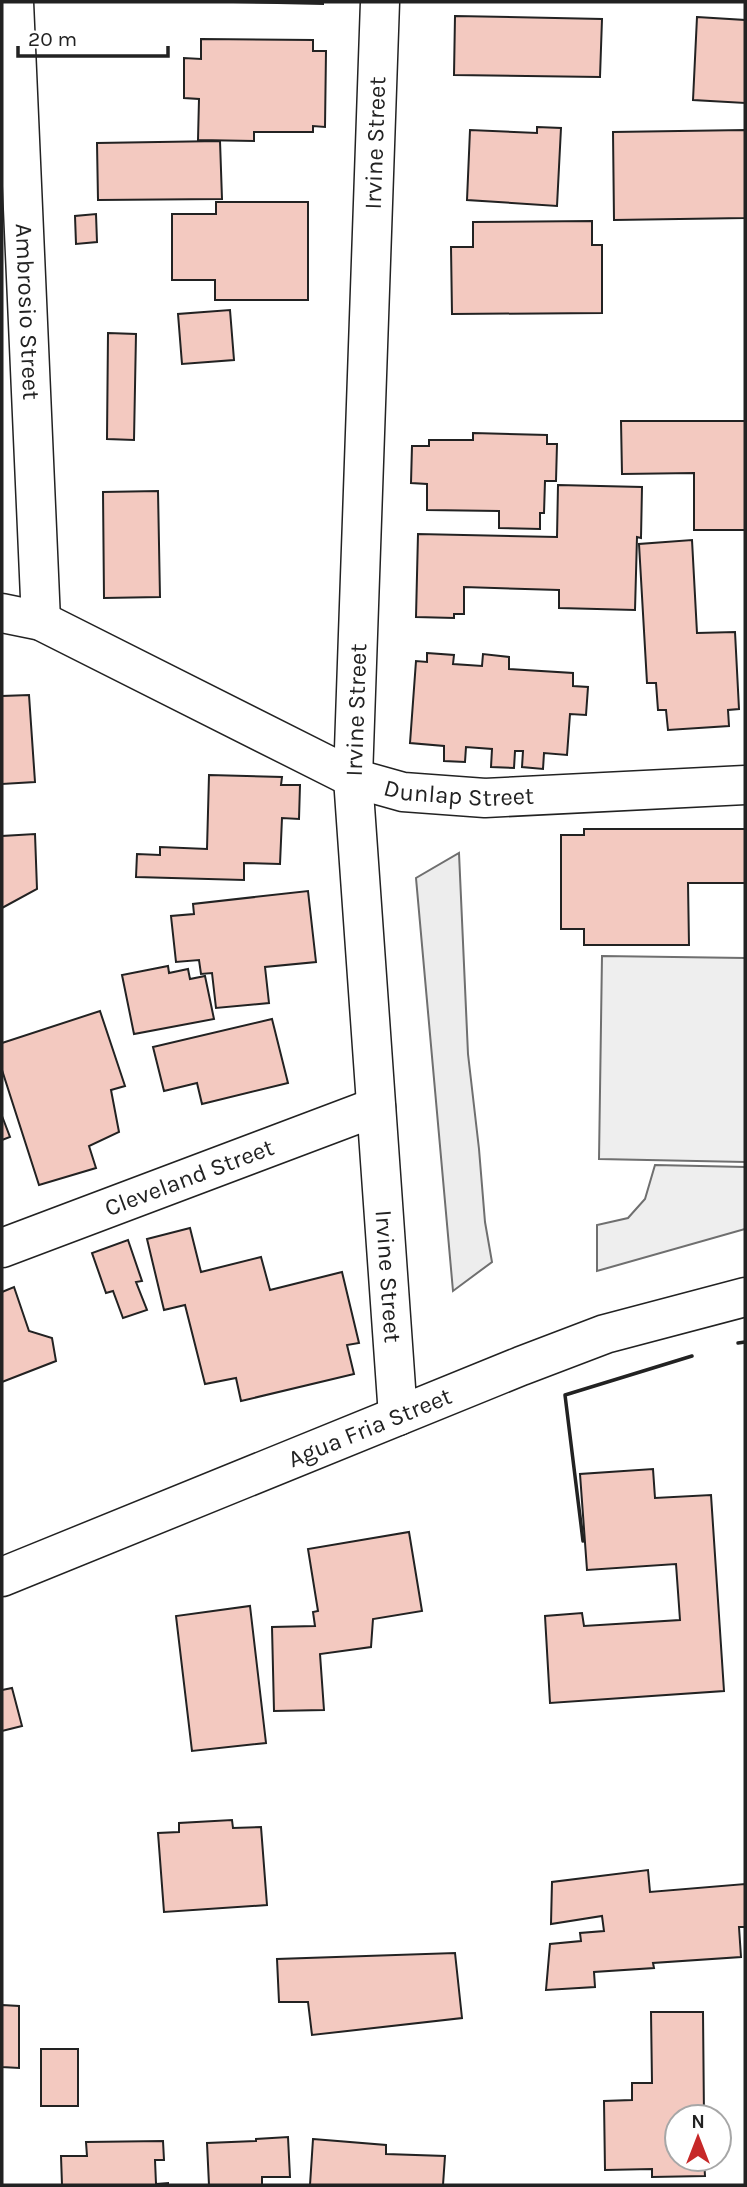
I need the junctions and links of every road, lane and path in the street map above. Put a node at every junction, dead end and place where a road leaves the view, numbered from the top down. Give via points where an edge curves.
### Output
1 (14, 2) edge
2 (380, 2) edge
3 (2, 613) edge
4 (41, 621) junction
5 (353, 778) junction
6 (745, 785) edge
7 (376, 1107) junction
8 (2, 1248) edge
9 (745, 1297) edge
10 (398, 1416) junction
11 (2, 1577) edge

1 - 4 street, Ambrosio Street
2 - 5 street, Irvine Street
3 - 4 street, Dunlap Street
4 - 5 street, Dunlap Street
5 - 6 street, Dunlap Street via 403,792 485,798
5 - 7 street, Irvine Street
7 - 8 street, Cleveland Street
7 - 10 street, Irvine Street
9 - 10 street, Agua Fria Street via 605,1334
10 - 11 street, Agua Fria Street

